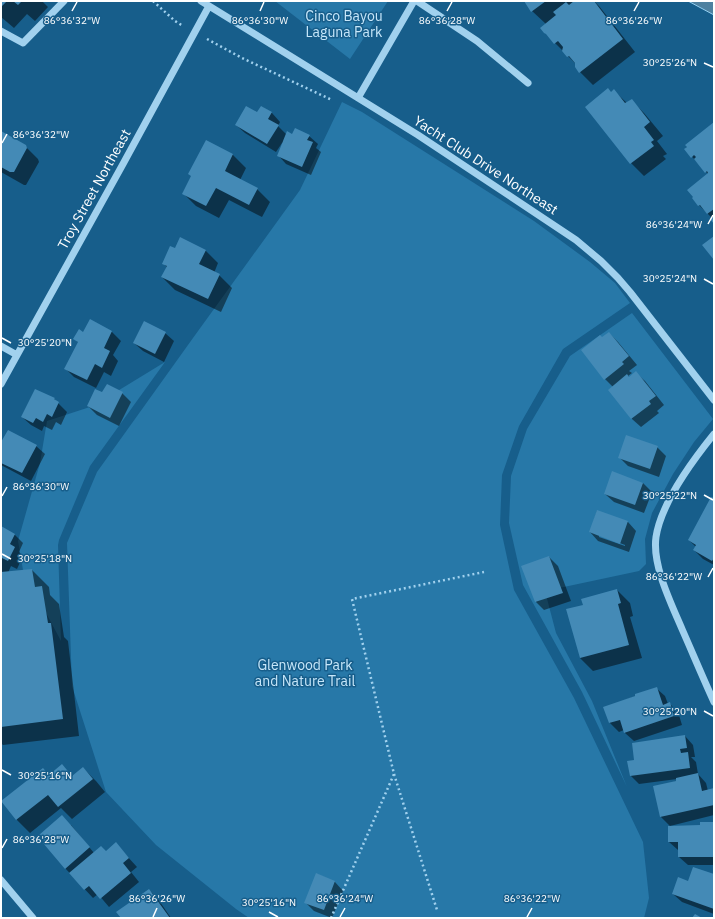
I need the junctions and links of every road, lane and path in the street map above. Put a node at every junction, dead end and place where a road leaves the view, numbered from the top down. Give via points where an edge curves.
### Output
1 (64, 1) edge
2 (153, 1) edge
3 (201, 1) edge
4 (414, 1) edge
5 (417, 1) edge
6 (209, 6) junction
7 (1, 31) edge
8 (195, 33) junction
9 (528, 83) dead end
10 (358, 98) junction
11 (335, 102) dead end
12 (1, 346) edge
13 (17, 355) junction
14 (1, 384) edge
15 (714, 400) edge
16 (714, 434) edge
17 (484, 572) dead end
18 (714, 702) edge
19 (394, 774) junction
20 (1, 880) edge
21 (438, 910) dead end
22 (33, 918) edge
23 (331, 918) edge

1 - 7 street via 23,43
2 - 8 path via 175,21
3 - 6 street, Yacht Club Drive Northeast
4 - 10 street
5 - 9 street via 477,41
6 - 8 street, Troy Street Northeast
6 - 10 street, Yacht Club Drive Northeast
8 - 11 path
8 - 13 street, Troy Street Northeast
10 - 15 street, Yacht Club Drive Northeast via 576,240 601,261 630,292
12 - 13 street
13 - 14 street, Troy Street Northeast
16 - 18 street via 678,486 661,518 656,538 656,559 671,604
17 - 19 path via 352,599
19 - 21 path
19 - 23 path
20 - 22 street

